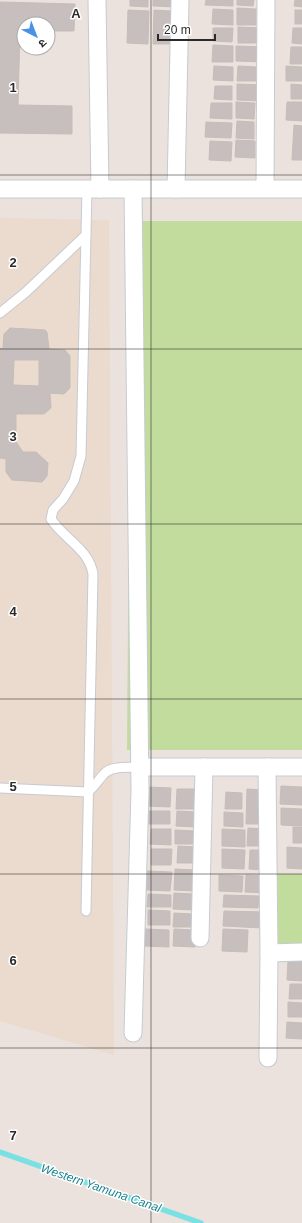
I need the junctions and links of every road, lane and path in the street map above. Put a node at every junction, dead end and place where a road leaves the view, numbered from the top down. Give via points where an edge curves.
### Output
1 (97, 0) edge
2 (180, 0) edge
3 (266, 0) edge
4 (265, 188) junction
5 (0, 189) edge
6 (94, 189) junction
7 (133, 189) junction
8 (176, 189) junction
9 (302, 189) edge
10 (86, 235) junction
11 (0, 313) edge
12 (140, 767) junction
13 (204, 767) junction
14 (267, 767) junction
15 (302, 767) edge
16 (0, 788) edge
17 (88, 792) junction
18 (86, 910) dead end
19 (200, 938) dead end
20 (302, 952) edge
21 (269, 953) junction
22 (133, 1033) dead end
23 (268, 1058) dead end

1 - 6 street
2 - 8 street
3 - 4 street
4 - 8 street
4 - 9 street
5 - 6 street
6 - 7 street
6 - 10 lane
7 - 8 street
7 - 12 street
10 - 11 lane
10 - 17 lane via 81,456 74,481 53,510 51,519 88,558 92,566
12 - 13 street
12 - 17 lane via 112,768
12 - 22 street
13 - 14 street
13 - 19 street
14 - 15 street
14 - 21 street
16 - 17 lane
17 - 18 lane
20 - 21 street
21 - 23 street

